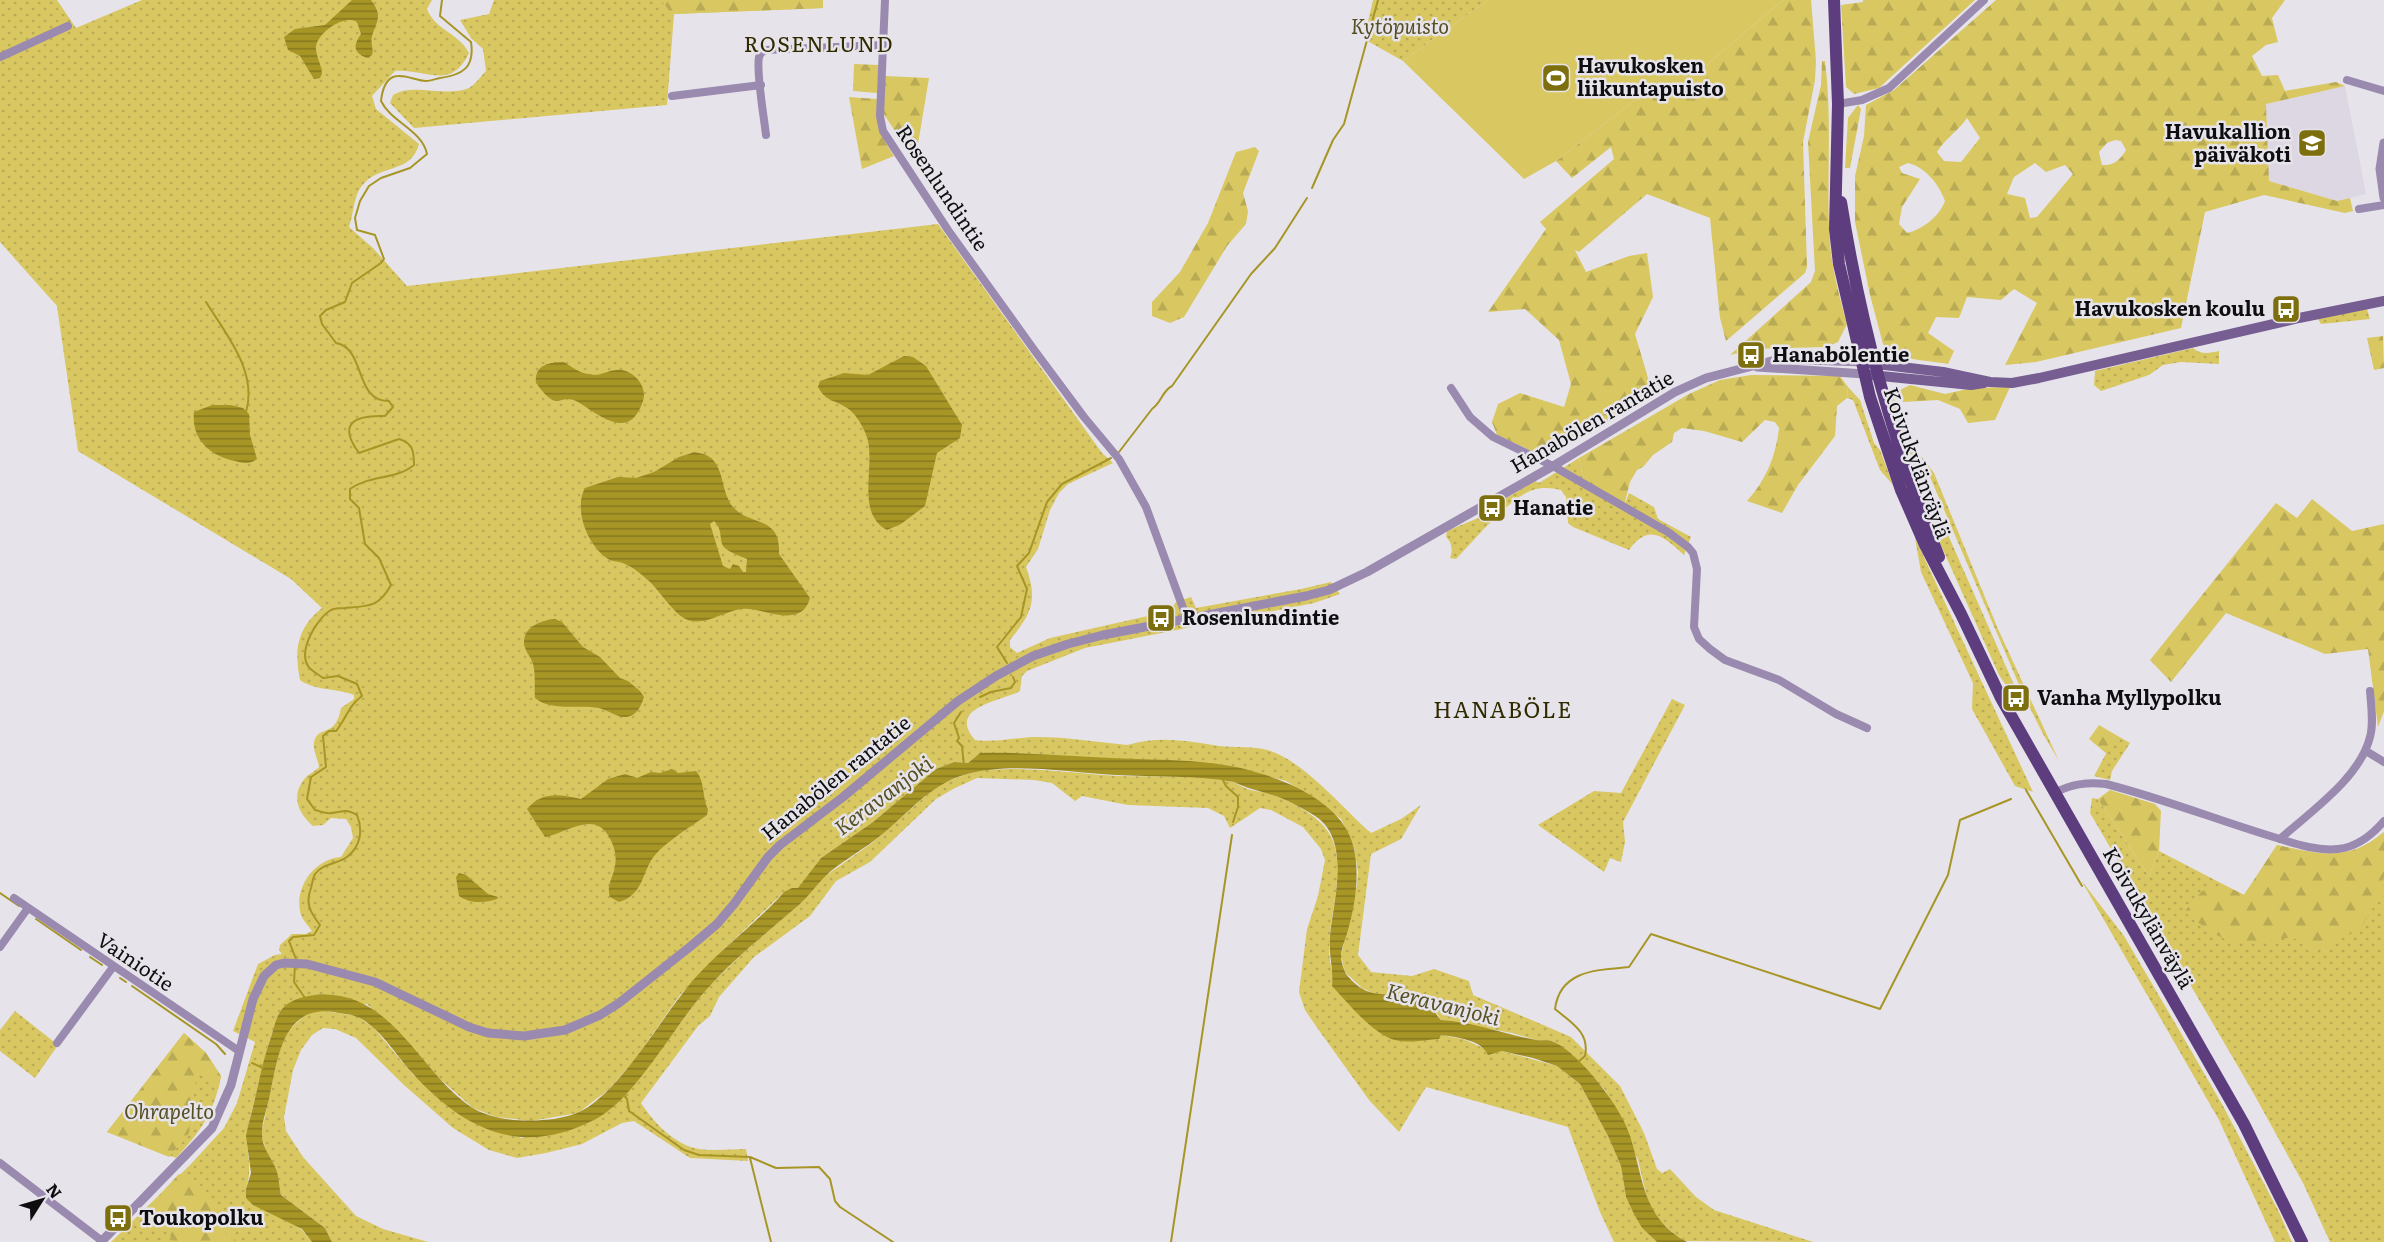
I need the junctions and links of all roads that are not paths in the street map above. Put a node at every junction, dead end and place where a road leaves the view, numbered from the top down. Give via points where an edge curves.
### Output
1 (885, 0) edge
2 (1834, 0) edge
3 (1984, 0) edge
4 (68, 26) dead end
5 (883, 45) junction
6 (0, 57) edge
7 (2348, 80) dead end
8 (760, 85) junction
9 (2384, 91) edge
10 (672, 96) dead end
11 (1838, 104) junction
12 (766, 135) dead end
13 (2384, 143) edge
14 (2384, 198) edge
15 (2384, 205) edge
16 (2359, 209) dead end
17 (2384, 301) edge
18 (1869, 369) junction
19 (1451, 388) dead end
20 (1553, 466) junction
21 (1187, 619) junction
22 (2370, 691) dead end
23 (1867, 728) dead end
24 (2366, 751) junction
25 (2384, 762) edge
26 (2054, 793) junction
27 (2384, 821) edge
28 (2280, 839) junction
29 (14, 898) dead end
30 (28, 908) junction
31 (0, 947) edge
32 (113, 967) junction
33 (57, 1043) dead end
34 (238, 1051) junction
35 (0, 1163) edge
36 (102, 1241) edge
37 (2302, 1242) edge

1 - 5 street, Rosenlundintie
2 - 11 main road, Koivukylänväylä
3 - 11 street via 1889,88 1862,100
4 - 6 street
5 - 8 street via 766,50 759,57
5 - 21 street, Rosenlundintie via 883,131 948,230 1124,467 1146,507
7 - 9 street
8 - 10 street
8 - 12 street
11 - 18 main road, Koivukylänväylä via 1835,229 1839,264
13 - 14 street via 2380,169
15 - 16 street
17 - 18 main road via 2012,383 1971,385
18 - 20 street, Hanabölen rantatie via 1779,359 1719,374 1675,392
18 - 26 main road, Koivukylänväylä via 1961,614 2001,698
19 - 20 street via 1482,429
20 - 21 street, Hanabölen rantatie via 1329,590
20 - 23 street via 1688,546 1697,569 1694,627 1699,639 1710,649 1725,660 1779,680
21 - 34 street, Hanabölen rantatie via 1103,635 1033,656 958,701 780,845 723,917 691,946 619,1003 583,1023 544,1035 488,1033 375,982 289,963 271,969 260,984
22 - 24 street via 2371,735
24 - 25 street
24 - 28 street via 2344,781
26 - 28 street via 2070,785 2106,783
26 - 37 main road, Koivukylänväylä via 2244,1124
27 - 28 street via 2366,838 2339,849 2320,849
29 - 30 street, Vainiotie
30 - 31 street
30 - 32 street, Vainiotie
32 - 33 street
32 - 34 street, Vainiotie
34 - 36 street, Hanabölen rantatie via 231,1085 212,1128
35 - 36 street

